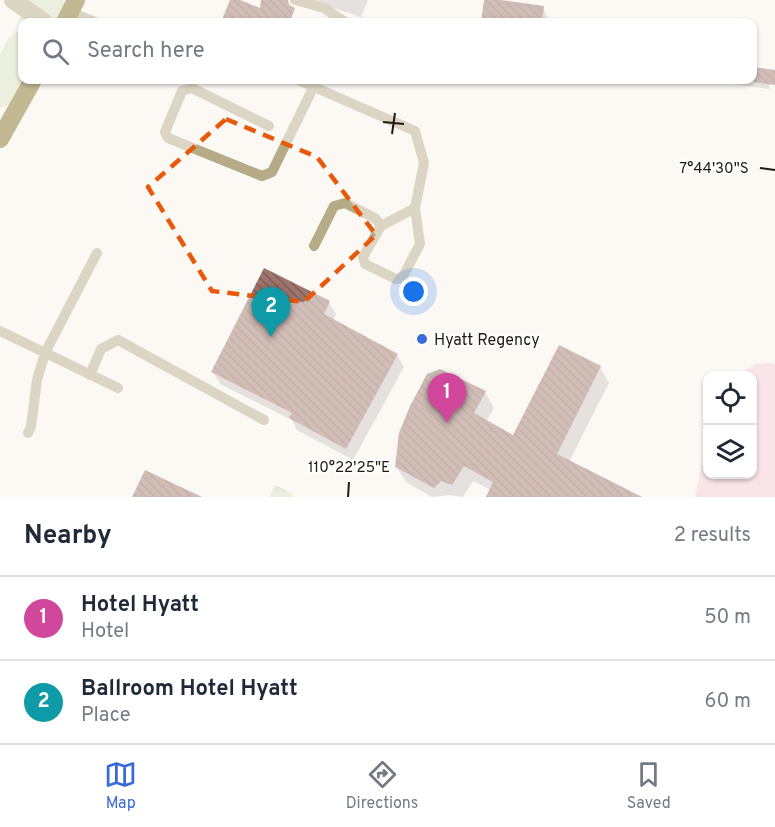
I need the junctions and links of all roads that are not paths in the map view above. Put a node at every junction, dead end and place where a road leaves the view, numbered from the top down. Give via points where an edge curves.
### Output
1 (295, 0) edge
2 (17, 3) edge
3 (70, 12) edge
4 (38, 18) edge
5 (85, 18) edge
6 (339, 18) edge
7 (31, 84) edge
8 (309, 84) edge
9 (314, 86) junction
10 (269, 126) dead end
11 (0, 139) edge
12 (415, 208) junction
13 (381, 226) junction
14 (314, 246) dead end
15 (96, 253) dead end
16 (0, 331) edge
17 (45, 353) junction
18 (90, 375) junction
19 (118, 388) dead end
20 (264, 420) dead end
21 (28, 434) dead end

1 - 6 lane via 324,8
2 - 4 street
3 - 5 lane
7 - 11 main road
8 - 9 lane
9 - 10 lane via 272,172 262,176 168,138 165,132 182,91 192,88
9 - 12 lane via 416,131 424,163
12 - 13 lane
12 - 13 lane via 420,244 399,280 364,264 363,257
13 - 14 lane via 375,218 345,203 334,206
15 - 17 lane
16 - 17 lane
17 - 18 lane
17 - 21 lane
18 - 19 lane
18 - 20 lane via 101,349 118,340

